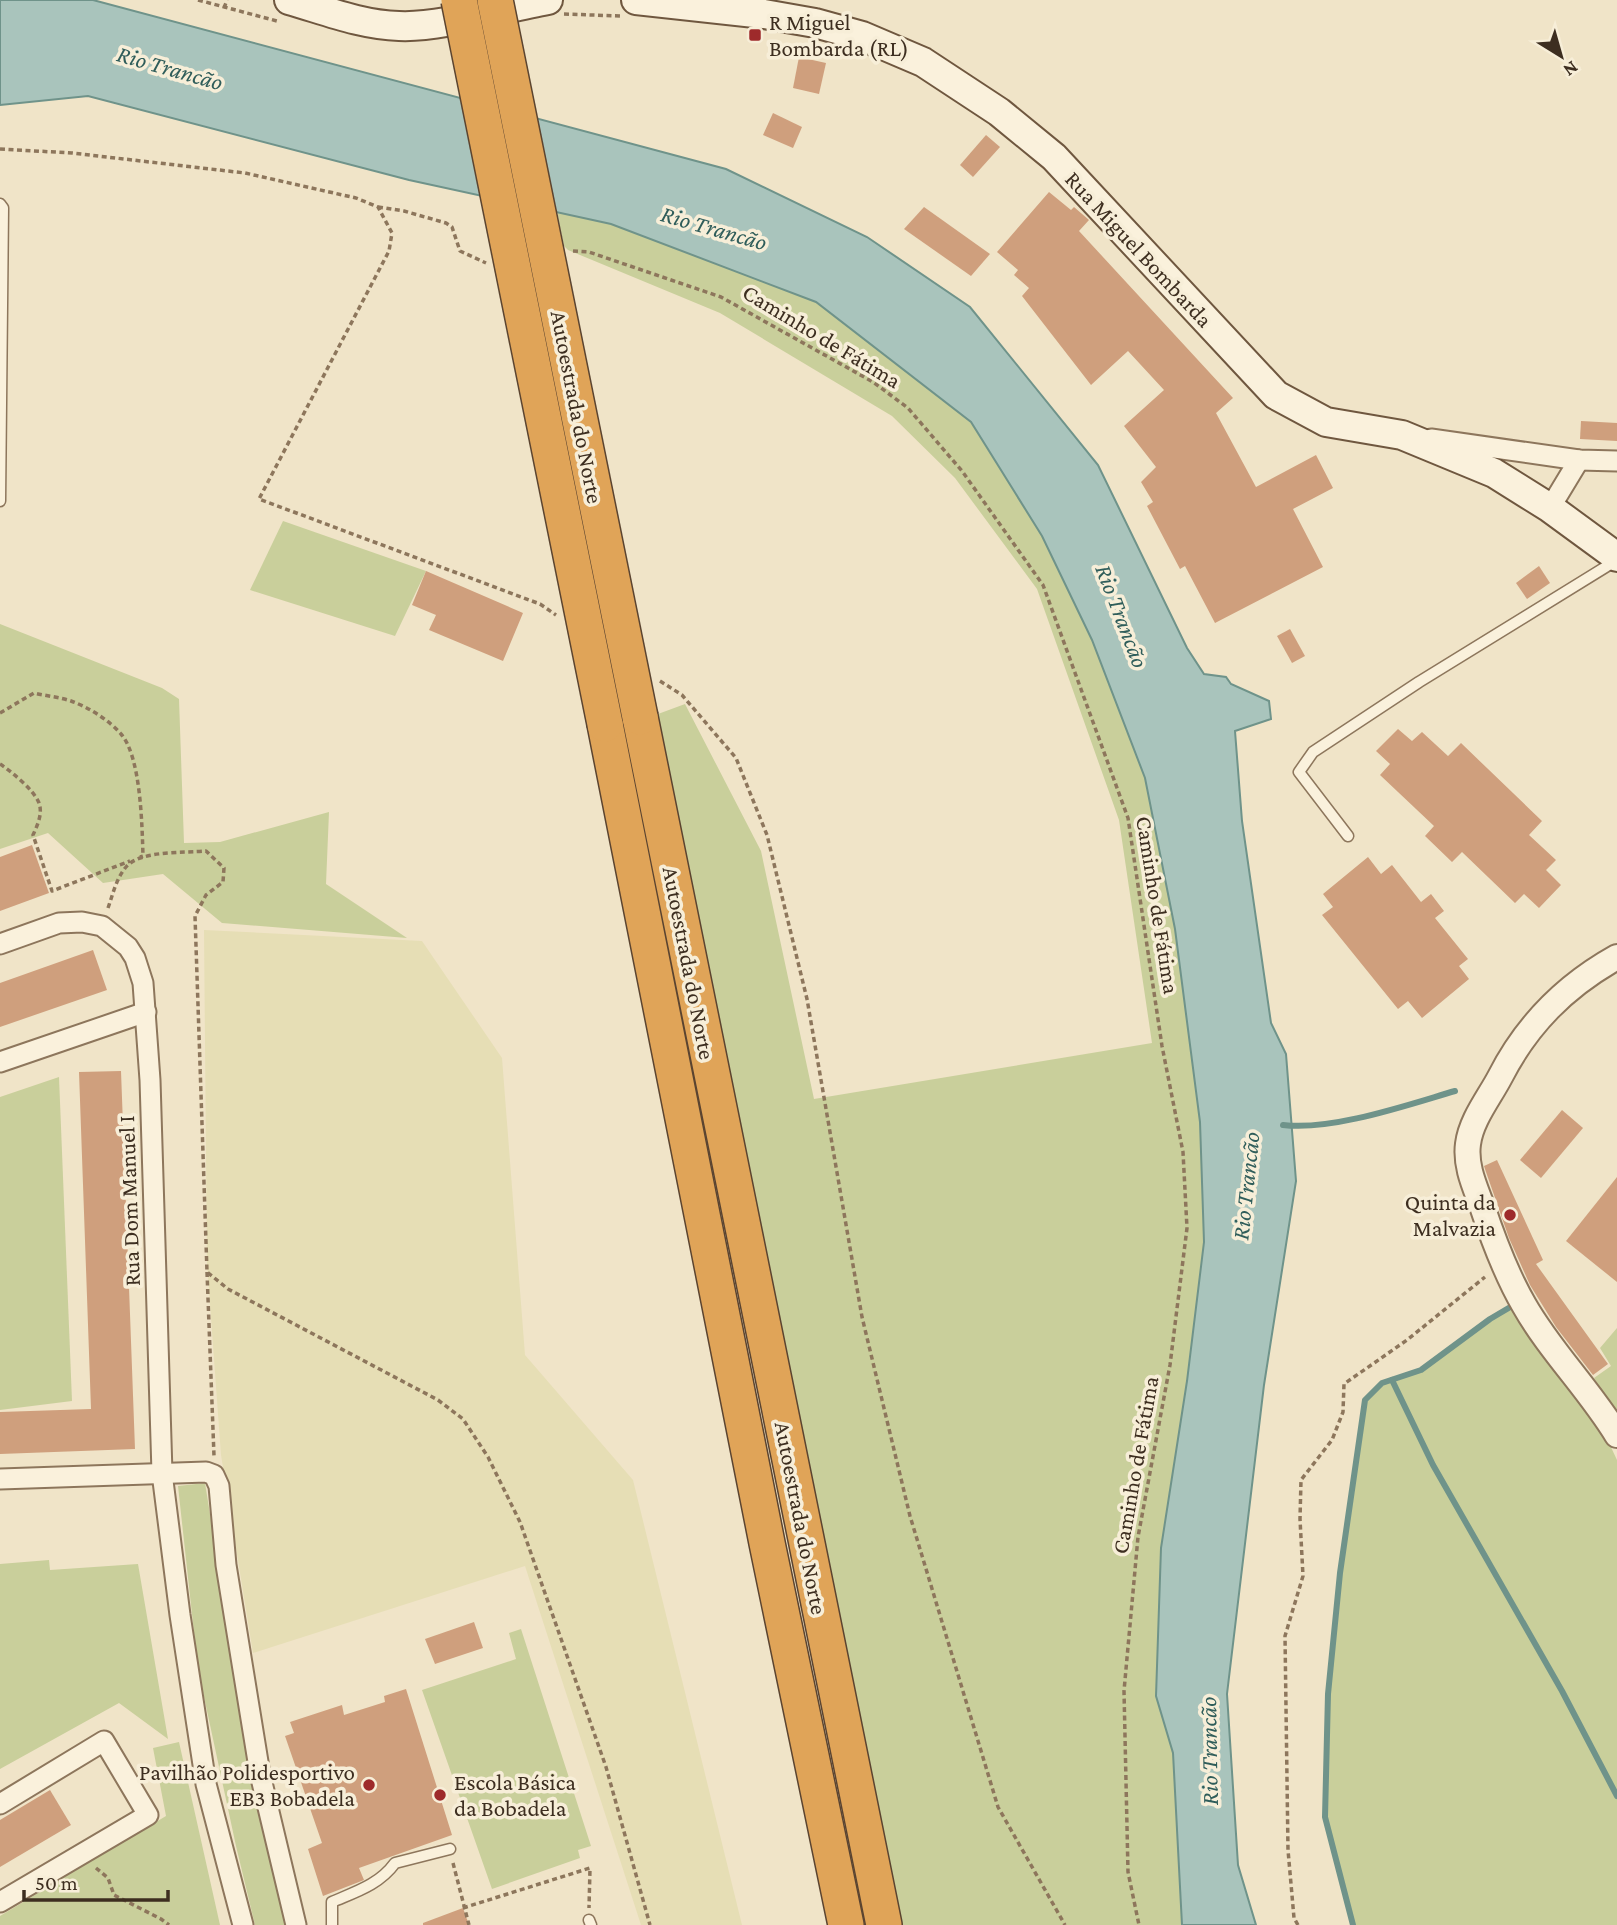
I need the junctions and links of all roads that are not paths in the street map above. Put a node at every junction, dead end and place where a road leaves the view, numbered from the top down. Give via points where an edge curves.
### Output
1 (289, 0) edge
2 (459, 0) edge
3 (495, 0) edge
4 (548, 0) edge
5 (636, 0) edge
6 (0, 204) edge
7 (1402, 435) junction
8 (1579, 460) junction
9 (1617, 461) edge
10 (0, 501) edge
11 (1550, 508) junction
12 (1617, 558) edge
13 (1348, 836) dead end
14 (0, 944) edge
15 (1617, 957) edge
16 (146, 1012) junction
17 (0, 1062) edge
18 (1617, 1435) edge
19 (162, 1474) junction
20 (0, 1479) edge
21 (0, 1804) edge
22 (450, 1849) road end
23 (0, 1902) edge
24 (243, 1925) edge
25 (296, 1925) edge
26 (332, 1925) edge
27 (846, 1925) edge
28 (884, 1925) edge

1 - 4 main road via 361,21 399,26
2 - 27 highway, Autoestrada do Norte, bridge
3 - 28 highway, Autoestrada do Norte, bridge
5 - 7 main road, Rua Miguel Bombarda via 814,23 862,36 932,68 999,112 1054,157 1276,395 1326,422
6 - 10 lane
7 - 8 street
7 - 11 main road, Rua Miguel Bombarda via 1494,473
8 - 9 street
8 - 11 street
11 - 12 main road, Rua Miguel Bombarda
12 - 13 lane via 1312,752 1299,772
14 - 16 street, Rua Dom Manuel I via 59,923 82,922 109,931 135,958
15 - 18 street via 1567,989 1534,1024 1508,1061 1470,1134 1467,1154 1472,1179 1523,1304
16 - 17 street
16 - 19 street, Rua Dom Manuel I
19 - 20 street
19 - 24 street, Rua Dom Manuel I via 206,1784
19 - 25 street via 206,1472 214,1475 219,1486 226,1565 260,1774
21 - 23 street via 104,1741 148,1815
22 - 26 lane via 395,1863 386,1876 332,1902

